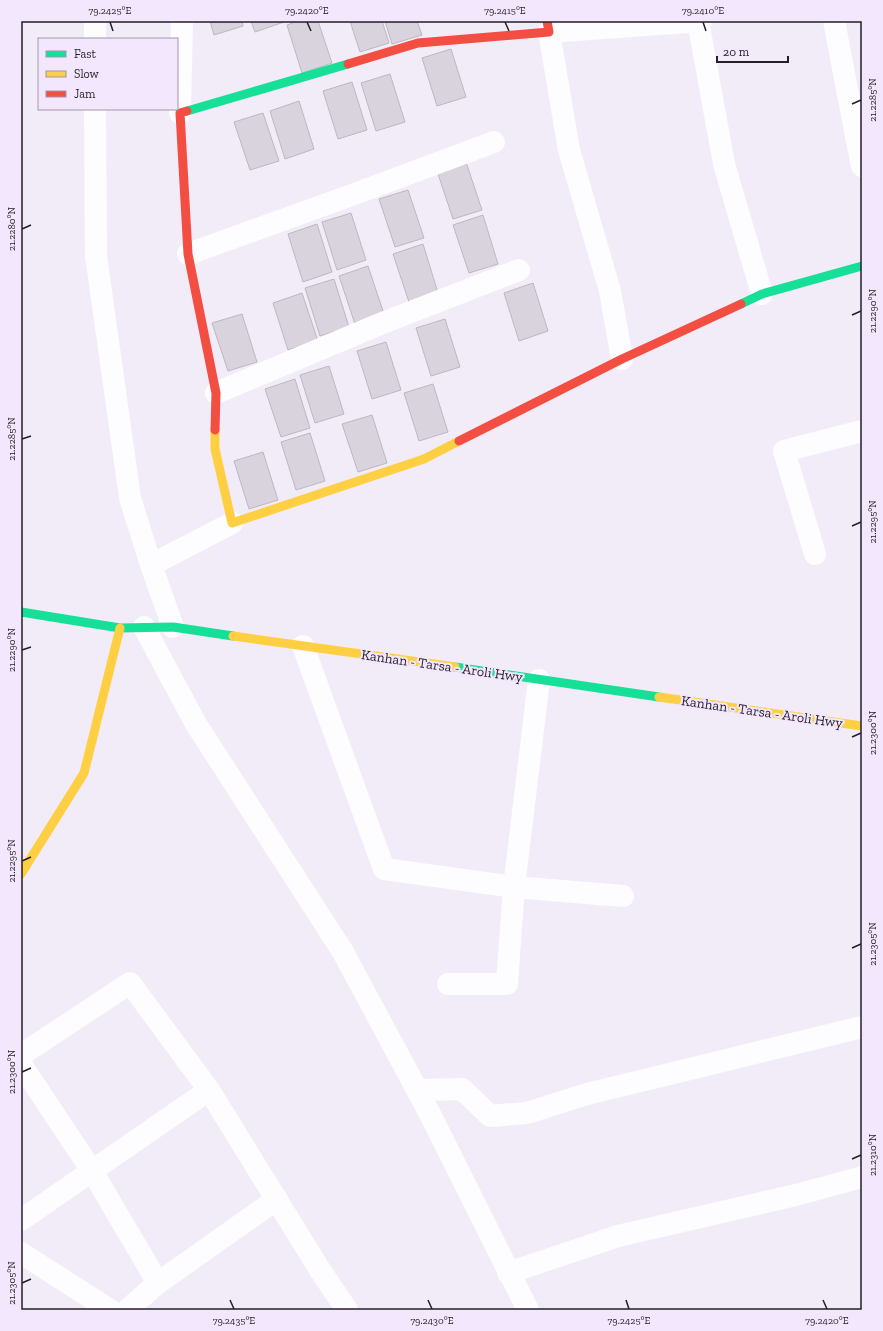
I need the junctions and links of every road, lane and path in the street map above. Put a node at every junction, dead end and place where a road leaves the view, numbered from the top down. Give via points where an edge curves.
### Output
1 (95, 21) edge
2 (182, 21) edge
3 (698, 21) edge
4 (701, 21) edge
5 (834, 21) edge
6 (548, 27) edge
7 (95, 38) edge
8 (96, 110) edge
9 (180, 113) junction
10 (859, 136) edge
11 (494, 142) dead end
12 (862, 166) edge
13 (188, 254) junction
14 (862, 266) edge
15 (519, 270) dead end
16 (762, 294) junction
17 (622, 359) junction
18 (216, 393) junction
19 (862, 431) edge
20 (232, 523) junction
21 (815, 554) dead end
22 (151, 565) junction
23 (21, 612) edge
24 (144, 627) junction
25 (173, 627) junction
26 (120, 628) junction
27 (303, 646) junction
28 (539, 680) junction
29 (862, 726) edge
30 (21, 874) edge
31 (514, 887) junction
32 (623, 896) dead end
33 (448, 984) dead end
34 (862, 1027) edge
35 (21, 1056) edge
36 (21, 1064) edge
37 (209, 1090) junction
38 (417, 1090) junction
39 (92, 1171) junction
40 (862, 1178) edge
41 (277, 1200) junction
42 (21, 1220) edge
43 (21, 1253) edge
44 (508, 1272) junction
45 (158, 1283) junction
46 (110, 1310) edge
47 (127, 1310) edge
48 (347, 1310) edge
49 (528, 1310) edge

1 - 7 street
2 - 9 street
3 - 4 street
3 - 6 street
3 - 16 street via 724,164
5 - 10 street
6 - 9 street via 418,43
6 - 17 street via 569,150 610,291
8 - 22 street via 96,256 130,498
9 - 13 street
10 - 12 street
11 - 13 street
13 - 18 street
14 - 16 street
15 - 18 street via 380,324
16 - 17 street
17 - 20 street via 424,459
18 - 20 street via 215,449
19 - 21 street via 784,451
20 - 22 street
22 - 25 street
23 - 26 street, Kanhan - Tarsa - Aroli Hwy
24 - 25 street, Kanhan - Tarsa - Aroli Hwy
24 - 26 street, Kanhan - Tarsa - Aroli Hwy
24 - 38 street via 196,724 343,952
25 - 27 street, Kanhan - Tarsa - Aroli Hwy
26 - 30 street via 84,773
27 - 28 street, Kanhan - Tarsa - Aroli Hwy
27 - 31 street via 384,869
28 - 29 street, Kanhan - Tarsa - Aroli Hwy
28 - 31 street
31 - 32 street
31 - 33 street via 507,984
34 - 38 street via 587,1094 527,1113 490,1116 462,1089
35 - 37 street via 130,983
36 - 39 street
37 - 39 street
37 - 41 street
38 - 44 street
39 - 42 street
39 - 45 street
40 - 44 street via 618,1236
41 - 45 street
41 - 48 street
43 - 46 street
44 - 49 street
45 - 47 street

